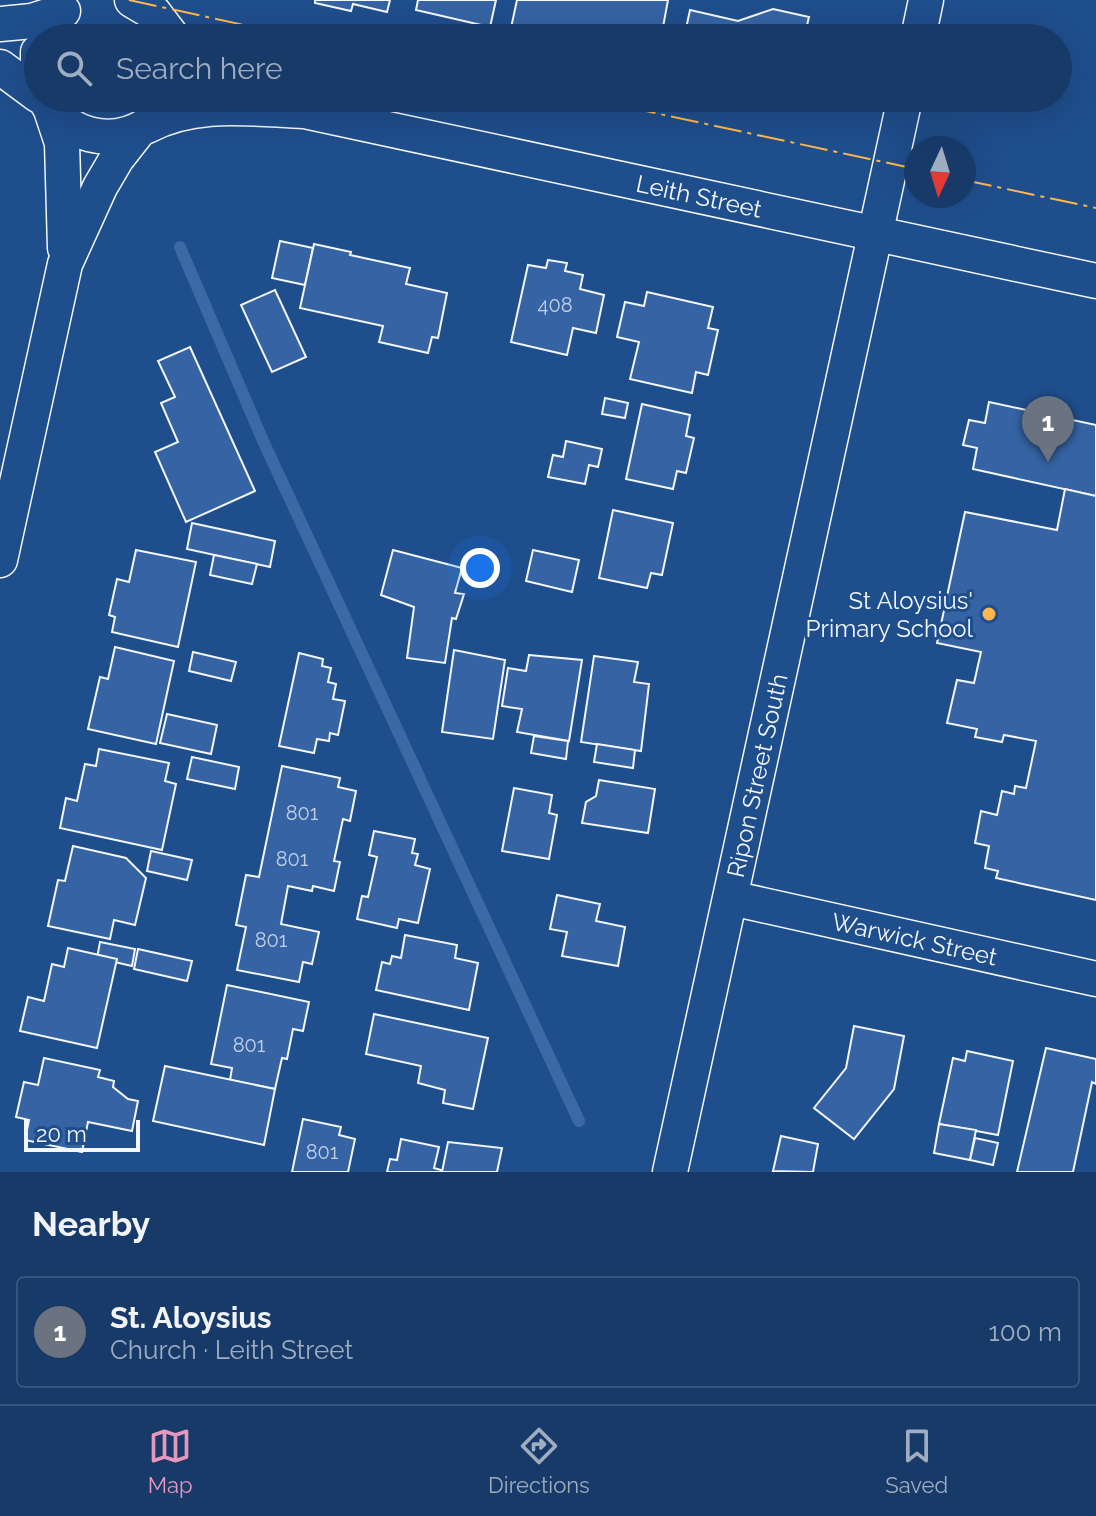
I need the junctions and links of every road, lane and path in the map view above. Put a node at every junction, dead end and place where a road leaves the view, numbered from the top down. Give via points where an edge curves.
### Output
1 (132, 0) edge
2 (926, 0) edge
3 (73, 4) edge
4 (0, 24) edge
5 (51, 24) edge
6 (167, 24) edge
7 (921, 24) edge
8 (0, 67) edge
9 (24, 84) edge
10 (49, 112) edge
11 (58, 112) edge
12 (161, 112) edge
13 (184, 112) edge
14 (328, 112) edge
15 (902, 112) edge
16 (143, 128) junction
17 (875, 233) junction
18 (65, 264) junction
19 (1096, 281) edge
20 (0, 560) edge
21 (731, 898) junction
22 (1096, 979) edge
23 (670, 1172) edge

1 - 6 street
2 - 7 street
3 - 4 street via 32,21
3 - 5 street
8 - 9 street
10 - 18 street via 62,143
11 - 16 street, Leith Street via 76,131 97,137 118,137
12 - 16 street
13 - 16 street, Leith Street
14 - 17 street, Leith Street
15 - 17 street, Ripon Street South
16 - 18 street via 100,187
17 - 19 street, Leith Street
17 - 21 street, Ripon Street South
18 - 20 street
21 - 22 street, Warwick Street
21 - 23 street, Ripon Street South

